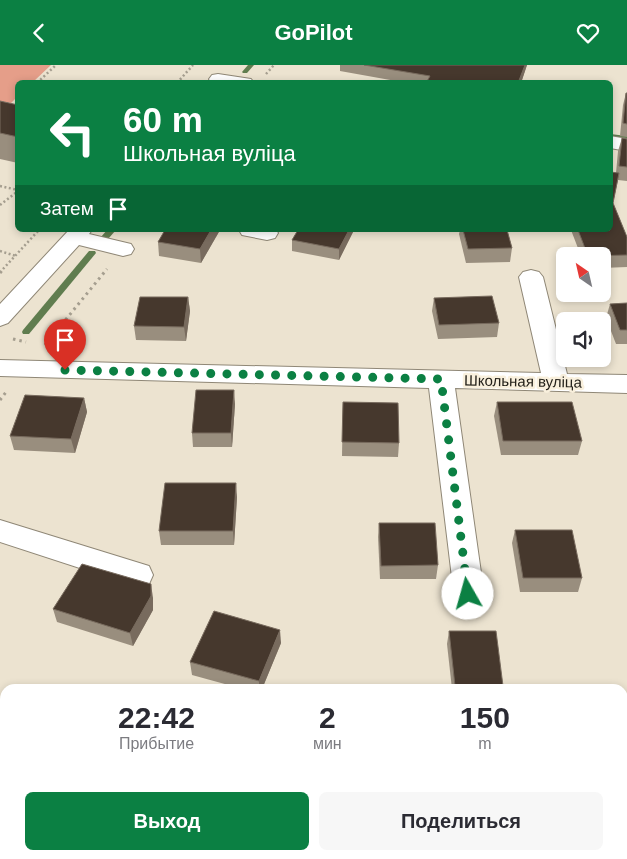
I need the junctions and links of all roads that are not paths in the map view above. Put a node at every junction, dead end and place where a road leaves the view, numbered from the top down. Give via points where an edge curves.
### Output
1 (221, 75) edge
2 (236, 80) edge
3 (613, 143) edge
4 (627, 145) edge
5 (77, 233) edge
6 (123, 249) road end
7 (532, 277) dead end
8 (4, 328) edge
9 (0, 368) edge
10 (441, 379) junction
11 (556, 382) junction
12 (627, 384) edge
13 (0, 531) edge
14 (138, 575) dead end
15 (468, 594) dead end

1 - 2 street
3 - 4 street
5 - 6 street
5 - 8 street
7 - 11 street
9 - 10 street, Школьная вуліца
10 - 11 street, Школьная вуліца
10 - 15 street
11 - 12 street, Школьная вуліца
13 - 14 street

